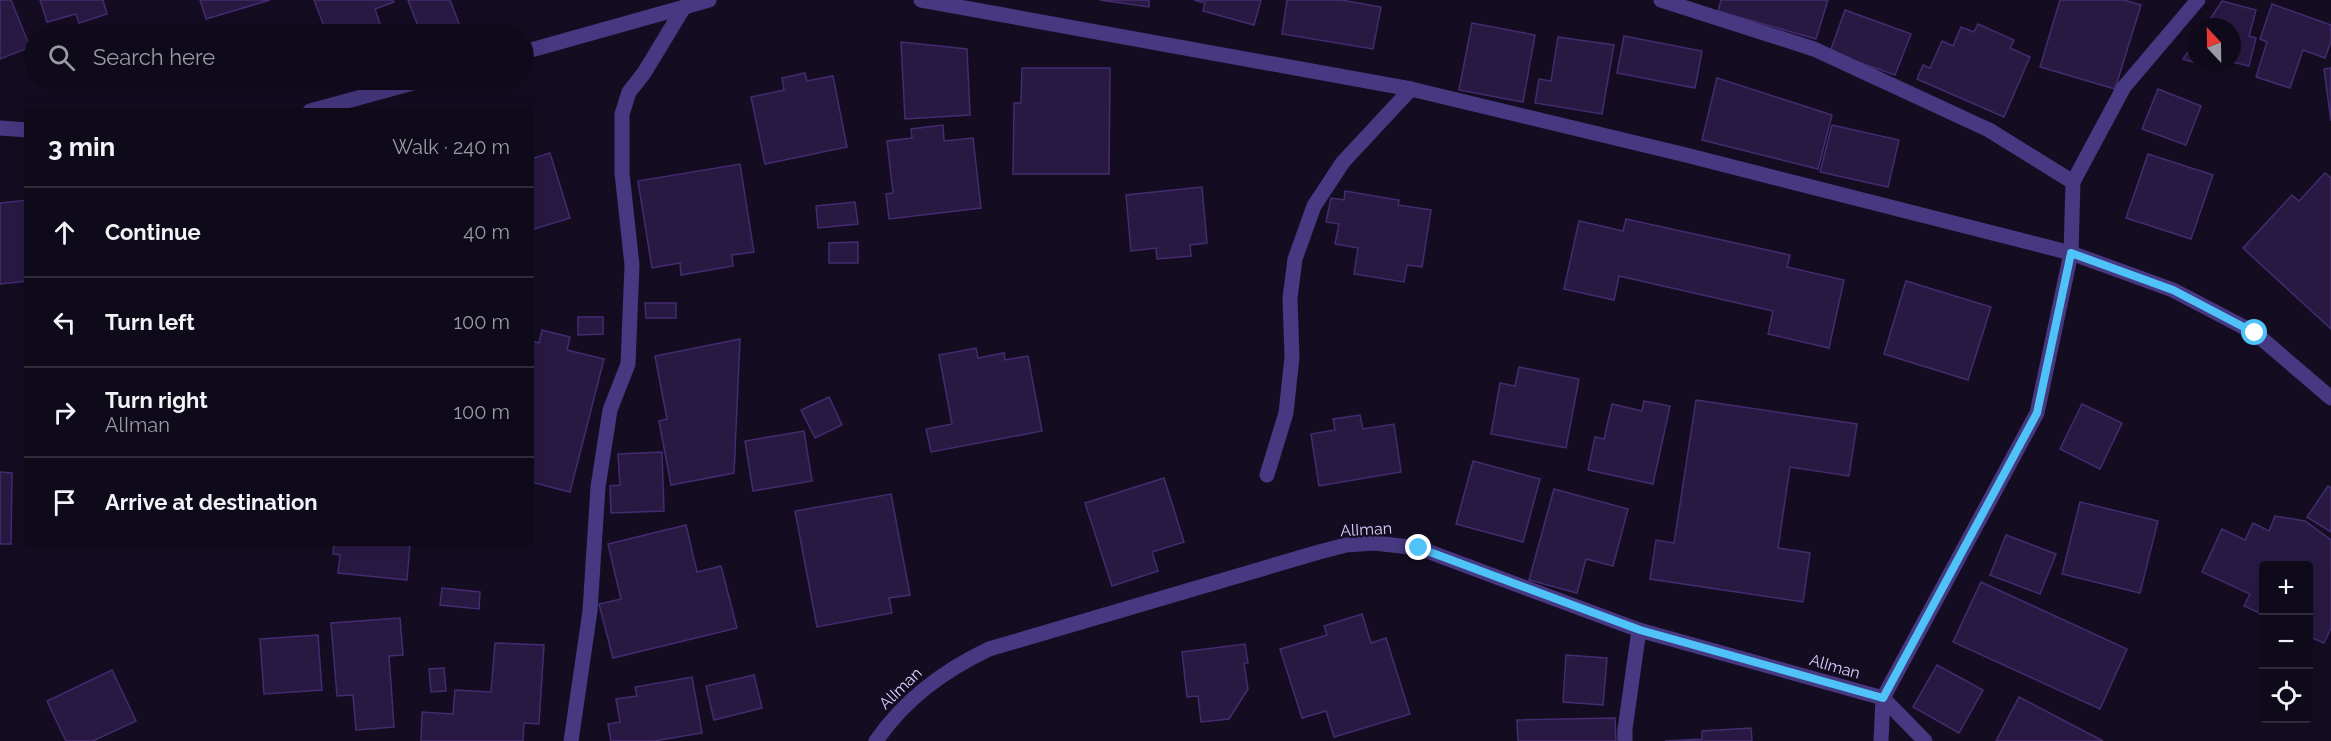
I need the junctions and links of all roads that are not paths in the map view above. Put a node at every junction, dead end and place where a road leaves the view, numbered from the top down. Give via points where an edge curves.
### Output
1 (711, 0) edge
2 (921, 0) edge
3 (1661, 0) edge
4 (2198, 0) edge
5 (684, 7) junction
6 (534, 49) edge
7 (1412, 89) junction
8 (387, 90) edge
9 (320, 108) edge
10 (0, 128) edge
11 (24, 130) edge
12 (2073, 182) junction
13 (2071, 253) junction
14 (2331, 398) edge
15 (1266, 475) dead end
16 (1640, 630) junction
17 (1883, 698) junction
18 (571, 741) edge
19 (876, 741) edge
20 (1625, 741) edge
21 (1881, 741) edge
22 (1925, 741) edge

1 - 5 street
2 - 7 street
3 - 12 street via 1814,49 1989,130
4 - 12 street via 2124,87
5 - 6 street
5 - 18 street via 629,92 622,114 622,173 632,265 628,364 610,410 600,476 590,611
7 - 13 street
7 - 15 street via 1343,162 1314,206 1295,259 1286,413
8 - 9 street
10 - 11 street
12 - 13 street
13 - 14 street via 2173,290 2255,333
13 - 17 street via 2037,413
16 - 17 street, AlIman
16 - 19 street, AlIman via 1419,548 1374,543 1346,545 989,649 933,680 909,701
16 - 20 street
17 - 21 street
17 - 22 street

